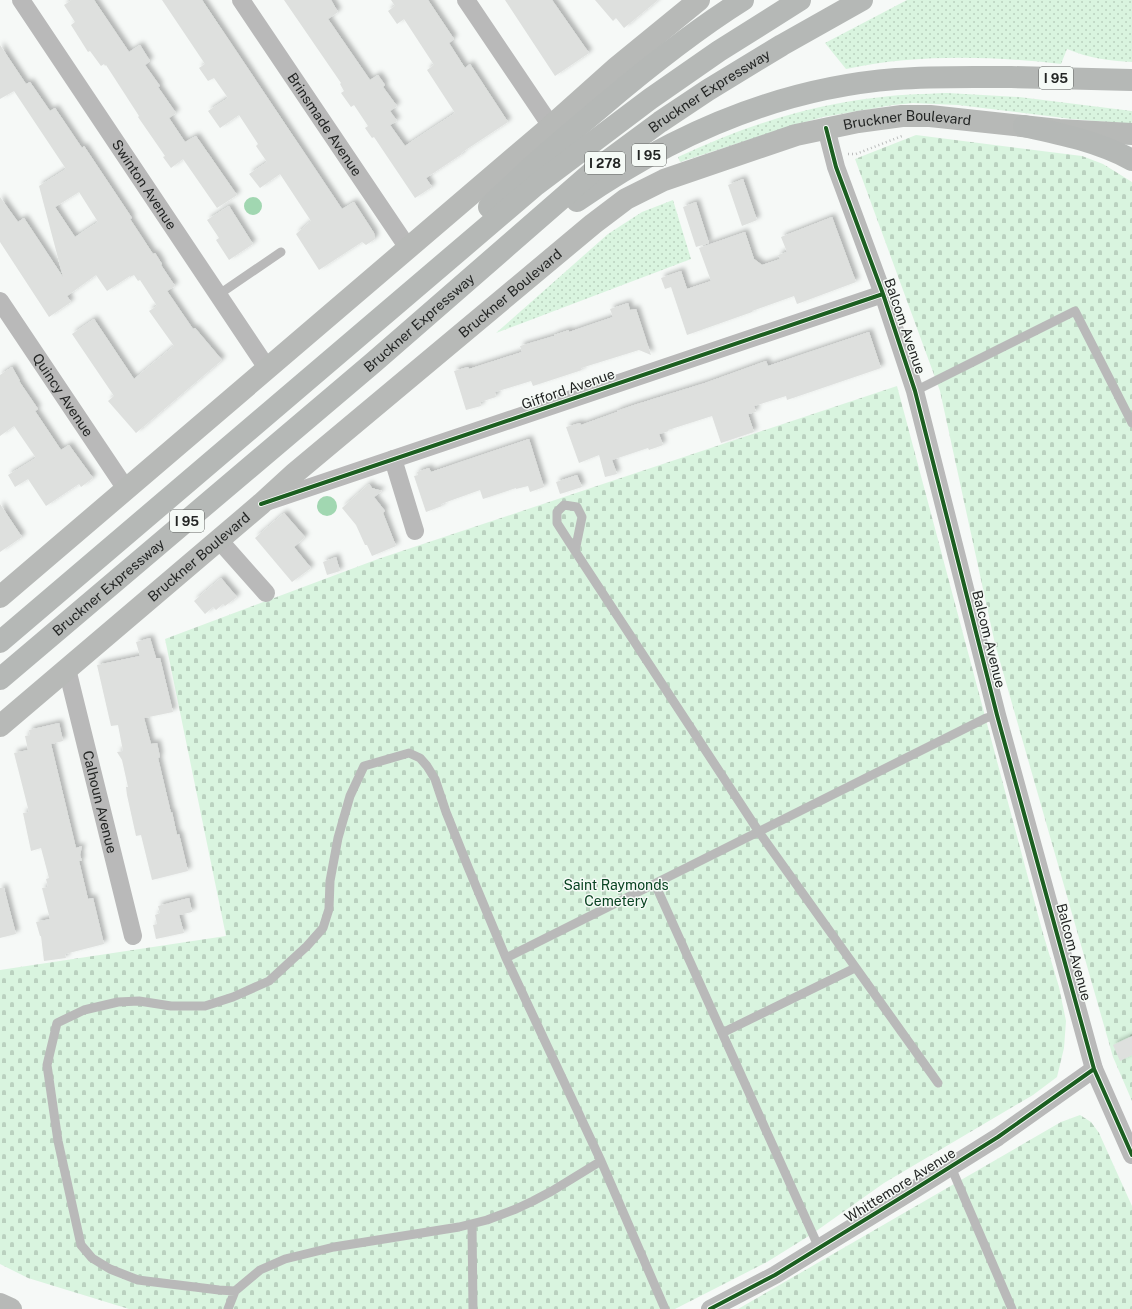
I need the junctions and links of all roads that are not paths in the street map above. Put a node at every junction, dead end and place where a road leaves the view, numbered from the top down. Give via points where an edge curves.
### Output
1 (21, 0) edge
2 (242, 0) edge
3 (466, 0) edge
4 (699, 0) edge
5 (743, 0) edge
6 (800, 0) edge
7 (862, 0) edge
8 (981, 77) junction
9 (1132, 80) edge
10 (1132, 95) edge
11 (551, 126) junction
12 (1024, 126) junction
13 (826, 128) junction
14 (1132, 134) edge
15 (1132, 160) edge
16 (408, 248) junction
17 (281, 252) dead end
18 (883, 294) junction
19 (218, 295) junction
20 (406, 295) junction
21 (0, 301) edge
22 (374, 362) junction
23 (267, 368) junction
24 (915, 391) junction
25 (1132, 422) edge
26 (393, 460) junction
27 (126, 489) junction
28 (261, 504) junction
29 (415, 531) dead end
30 (219, 540) junction
31 (575, 551) junction
32 (266, 593) dead end
33 (0, 597) edge
34 (0, 642) edge
35 (67, 669) junction
36 (0, 680) edge
37 (997, 715) junction
38 (0, 726) edge
39 (759, 832) junction
40 (655, 884) junction
41 (133, 936) dead end
42 (506, 958) junction
43 (855, 968) junction
44 (722, 1033) junction
45 (1094, 1069) junction
46 (938, 1083) dead end
47 (1132, 1155) edge
48 (601, 1161) junction
49 (950, 1167) junction
50 (472, 1224) junction
51 (819, 1248) junction
52 (235, 1291) junction
53 (719, 1307) edge
54 (228, 1309) edge
55 (473, 1309) edge
56 (665, 1309) edge
57 (1012, 1309) edge

1 - 19 street, Swinton Avenue
2 - 16 street, Brinsmade Avenue
3 - 11 street
4 - 11 main road via 617,67
5 - 20 highway via 654,63 548,152 490,207
6 - 20 highway, Bruckner Expressway / I 95 via 719,51 610,128 514,202
7 - 22 highway, Bruckner Expressway / I 278 via 734,74 614,155
8 - 9 highway, I 95
8 - 10 highway
8 - 22 highway, I 95 via 895,79 838,87 762,107 695,132 650,155 578,201
11 - 16 main road
12 - 13 main road, Bruckner Boulevard via 916,116
12 - 14 main road, Bruckner Boulevard
12 - 15 highway via 1086,141
13 - 18 street, Balcom Avenue via 836,167
13 - 28 main road, Bruckner Boulevard via 678,175 626,199 557,254
16 - 23 main road
17 - 19 lane
18 - 24 street, Balcom Avenue
18 - 26 street, Gifford Avenue
19 - 23 street, Swinton Avenue
20 - 34 highway, Bruckner Expressway / I 95
21 - 27 street, Quincy Avenue
22 - 36 highway, Bruckner Expressway / I 95
23 - 27 main road
24 - 25 lane via 1074,311
24 - 37 street, Balcom Avenue
26 - 28 street, Gifford Avenue
26 - 29 street
27 - 33 main road
28 - 30 main road, Bruckner Boulevard
30 - 32 street
30 - 35 main road, Bruckner Boulevard
31 - 31 lane via 557,523 557,512 564,505 577,507 582,516
31 - 39 lane
35 - 38 main road, Bruckner Boulevard
35 - 41 street, Calhoun Avenue
37 - 39 lane via 986,718
37 - 45 street, Balcom Avenue
39 - 40 lane
39 - 43 lane
40 - 42 lane
40 - 44 lane
42 - 48 lane
42 - 52 lane via 435,779 420,758 409,753 364,766 350,796 338,838 330,882 329,909 323,928 269,981 206,1006 118,1002 84,1010 57,1023 47,1065 58,1141 81,1245 92,1258 110,1269 138,1280
43 - 44 lane
43 - 46 lane
44 - 51 lane
45 - 47 street, Balcom Avenue
45 - 49 street, Whittemore Avenue via 998,1137
48 - 50 lane via 533,1201
48 - 56 lane
49 - 51 street, Whittemore Avenue
49 - 57 lane
50 - 52 lane via 334,1247 285,1259 260,1270
50 - 55 lane
51 - 53 street, Whittemore Avenue
52 - 54 lane

